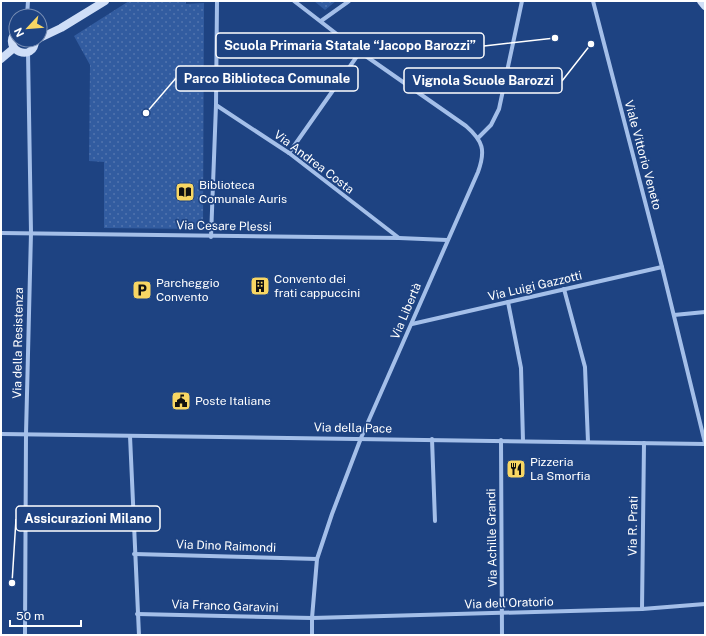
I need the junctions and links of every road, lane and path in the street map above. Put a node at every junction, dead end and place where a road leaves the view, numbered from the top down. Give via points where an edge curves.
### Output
1 (105, 1) edge
2 (217, 1) edge
3 (294, 1) edge
4 (349, 1) edge
5 (522, 1) edge
6 (593, 1) edge
7 (701, 1) edge
8 (705, 6) edge
9 (321, 21) junction
10 (48, 34) edge
11 (14, 48) joint
12 (33, 48) edge
13 (28, 52) junction
14 (360, 52) junction
15 (1, 59) edge
16 (216, 105) junction
17 (478, 138) junction
18 (289, 153) junction
19 (1, 233) edge
20 (31, 233) junction
21 (211, 236) junction
22 (399, 238) junction
23 (447, 240) junction
24 (662, 267) junction
25 (564, 289) junction
26 (508, 302) junction
27 (705, 312) edge
28 (674, 315) junction
29 (412, 324) junction
30 (1, 434) edge
31 (26, 434) junction
32 (130, 436) junction
33 (361, 438) junction
34 (432, 439) junction
35 (501, 440) junction
36 (523, 441) junction
37 (588, 442) junction
38 (644, 443) junction
39 (705, 443) edge
40 (435, 521) dead end
41 (134, 554) junction
42 (317, 559) junction
43 (705, 604) edge
44 (642, 609) junction
45 (137, 614) junction
46 (503, 614) junction
47 (312, 618) junction
48 (25, 635) edge
49 (139, 635) edge
50 (312, 635) edge
51 (502, 635) edge

1 - 10 main road
2 - 16 street
3 - 9 street
4 - 9 street
5 - 17 street via 499,109 491,125
6 - 24 street, Viale Vittorio Veneto
7 - 8 main road
9 - 14 street
11 - 13 main road via 20,53
11 - 15 main road
12 - 13 main road
13 - 20 street, Via della Resistenza
14 - 17 street via 442,108
14 - 18 street
16 - 18 street, Via Andrea Costa
16 - 21 street
17 - 23 street, Via Libertà via 483,152 481,164
18 - 22 street, Via Andrea Costa
19 - 20 street, Via Cesare Plessi
20 - 21 street, Via Cesare Plessi
20 - 31 street, Via della Resistenza
21 - 22 street, Via Cesare Plessi
22 - 23 street, Via Cesare Plessi
23 - 29 street, Via Libertà
24 - 25 street, Via Luigi Gazzotti
24 - 28 street, Viale Vittorio Veneto
25 - 26 street, Via Luigi Gazzotti
25 - 37 street via 585,367
26 - 29 street, Via Luigi Gazzotti
26 - 36 street via 521,368
27 - 28 street
28 - 39 street, Viale Vittorio Veneto
29 - 33 street, Via Libertà
30 - 31 street, Via della Pace
31 - 32 street, Via della Pace
31 - 48 street, Via della Resistenza
32 - 33 street, Via della Pace
32 - 41 street
33 - 34 street, Via della Pace
33 - 42 street, Via Libertà
34 - 35 street, Via della Pace
34 - 40 street
35 - 36 street, Via della Pace
35 - 46 street, Via Achille Grandi
36 - 37 street, Via della Pace
37 - 38 street, Via della Pace
38 - 39 street, Via della Pace
38 - 44 street, Via R. Prati
41 - 42 street, Via Dino Raimondi
41 - 45 street
42 - 47 street, Via Libertà
43 - 44 street, Via dell'Oratorio
44 - 46 street, Via dell'Oratorio
45 - 47 street, Via Franco Garavini
45 - 49 street
46 - 47 street, Via dell'Oratorio
46 - 51 street, Via Achille Grandi
47 - 50 street, Via Libertà

